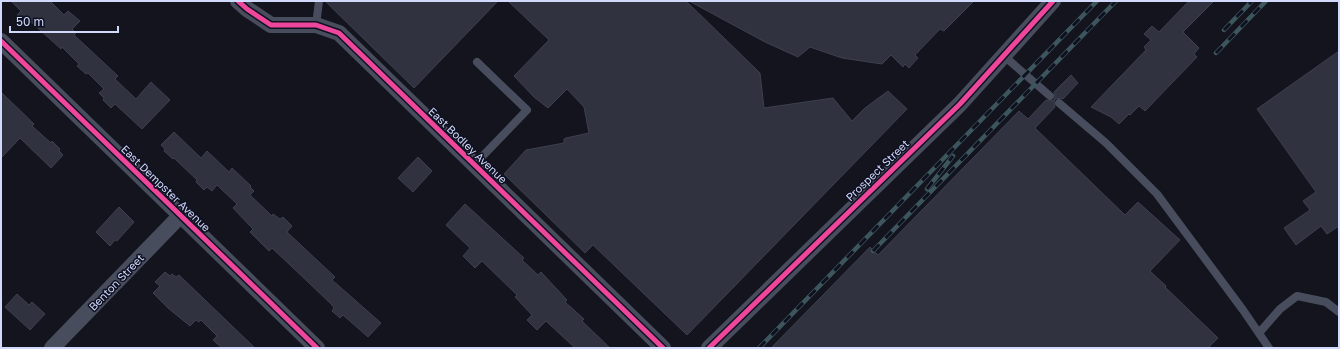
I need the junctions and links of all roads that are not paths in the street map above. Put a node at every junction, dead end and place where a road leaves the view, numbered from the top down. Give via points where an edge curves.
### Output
1 (238, 1) edge
2 (319, 1) edge
3 (1053, 1) edge
4 (316, 25) junction
5 (1, 41) edge
6 (1004, 56) junction
7 (478, 62) dead end
8 (1050, 96) dead end
9 (1059, 103) dead end
10 (474, 165) junction
11 (180, 216) junction
12 (1339, 312) edge
13 (1259, 333) junction
14 (52, 348) edge
15 (317, 348) edge
16 (663, 348) edge
17 (709, 348) edge
18 (1269, 348) edge

1 - 4 street, East Bodley Avenue via 271,25
2 - 4 lane
3 - 6 street, Prospect Street
4 - 10 street, East Bodley Avenue via 339,33
5 - 11 street, East Dempster Avenue
6 - 8 lane
6 - 17 street, Prospect Street via 960,104
7 - 10 lane via 527,110
9 - 13 lane via 1106,143 1157,194
10 - 16 street, East Bodley Avenue
11 - 14 street, Benton Street
11 - 15 street, East Dempster Avenue
12 - 13 lane via 1326,302 1297,296 1280,309
13 - 18 lane

